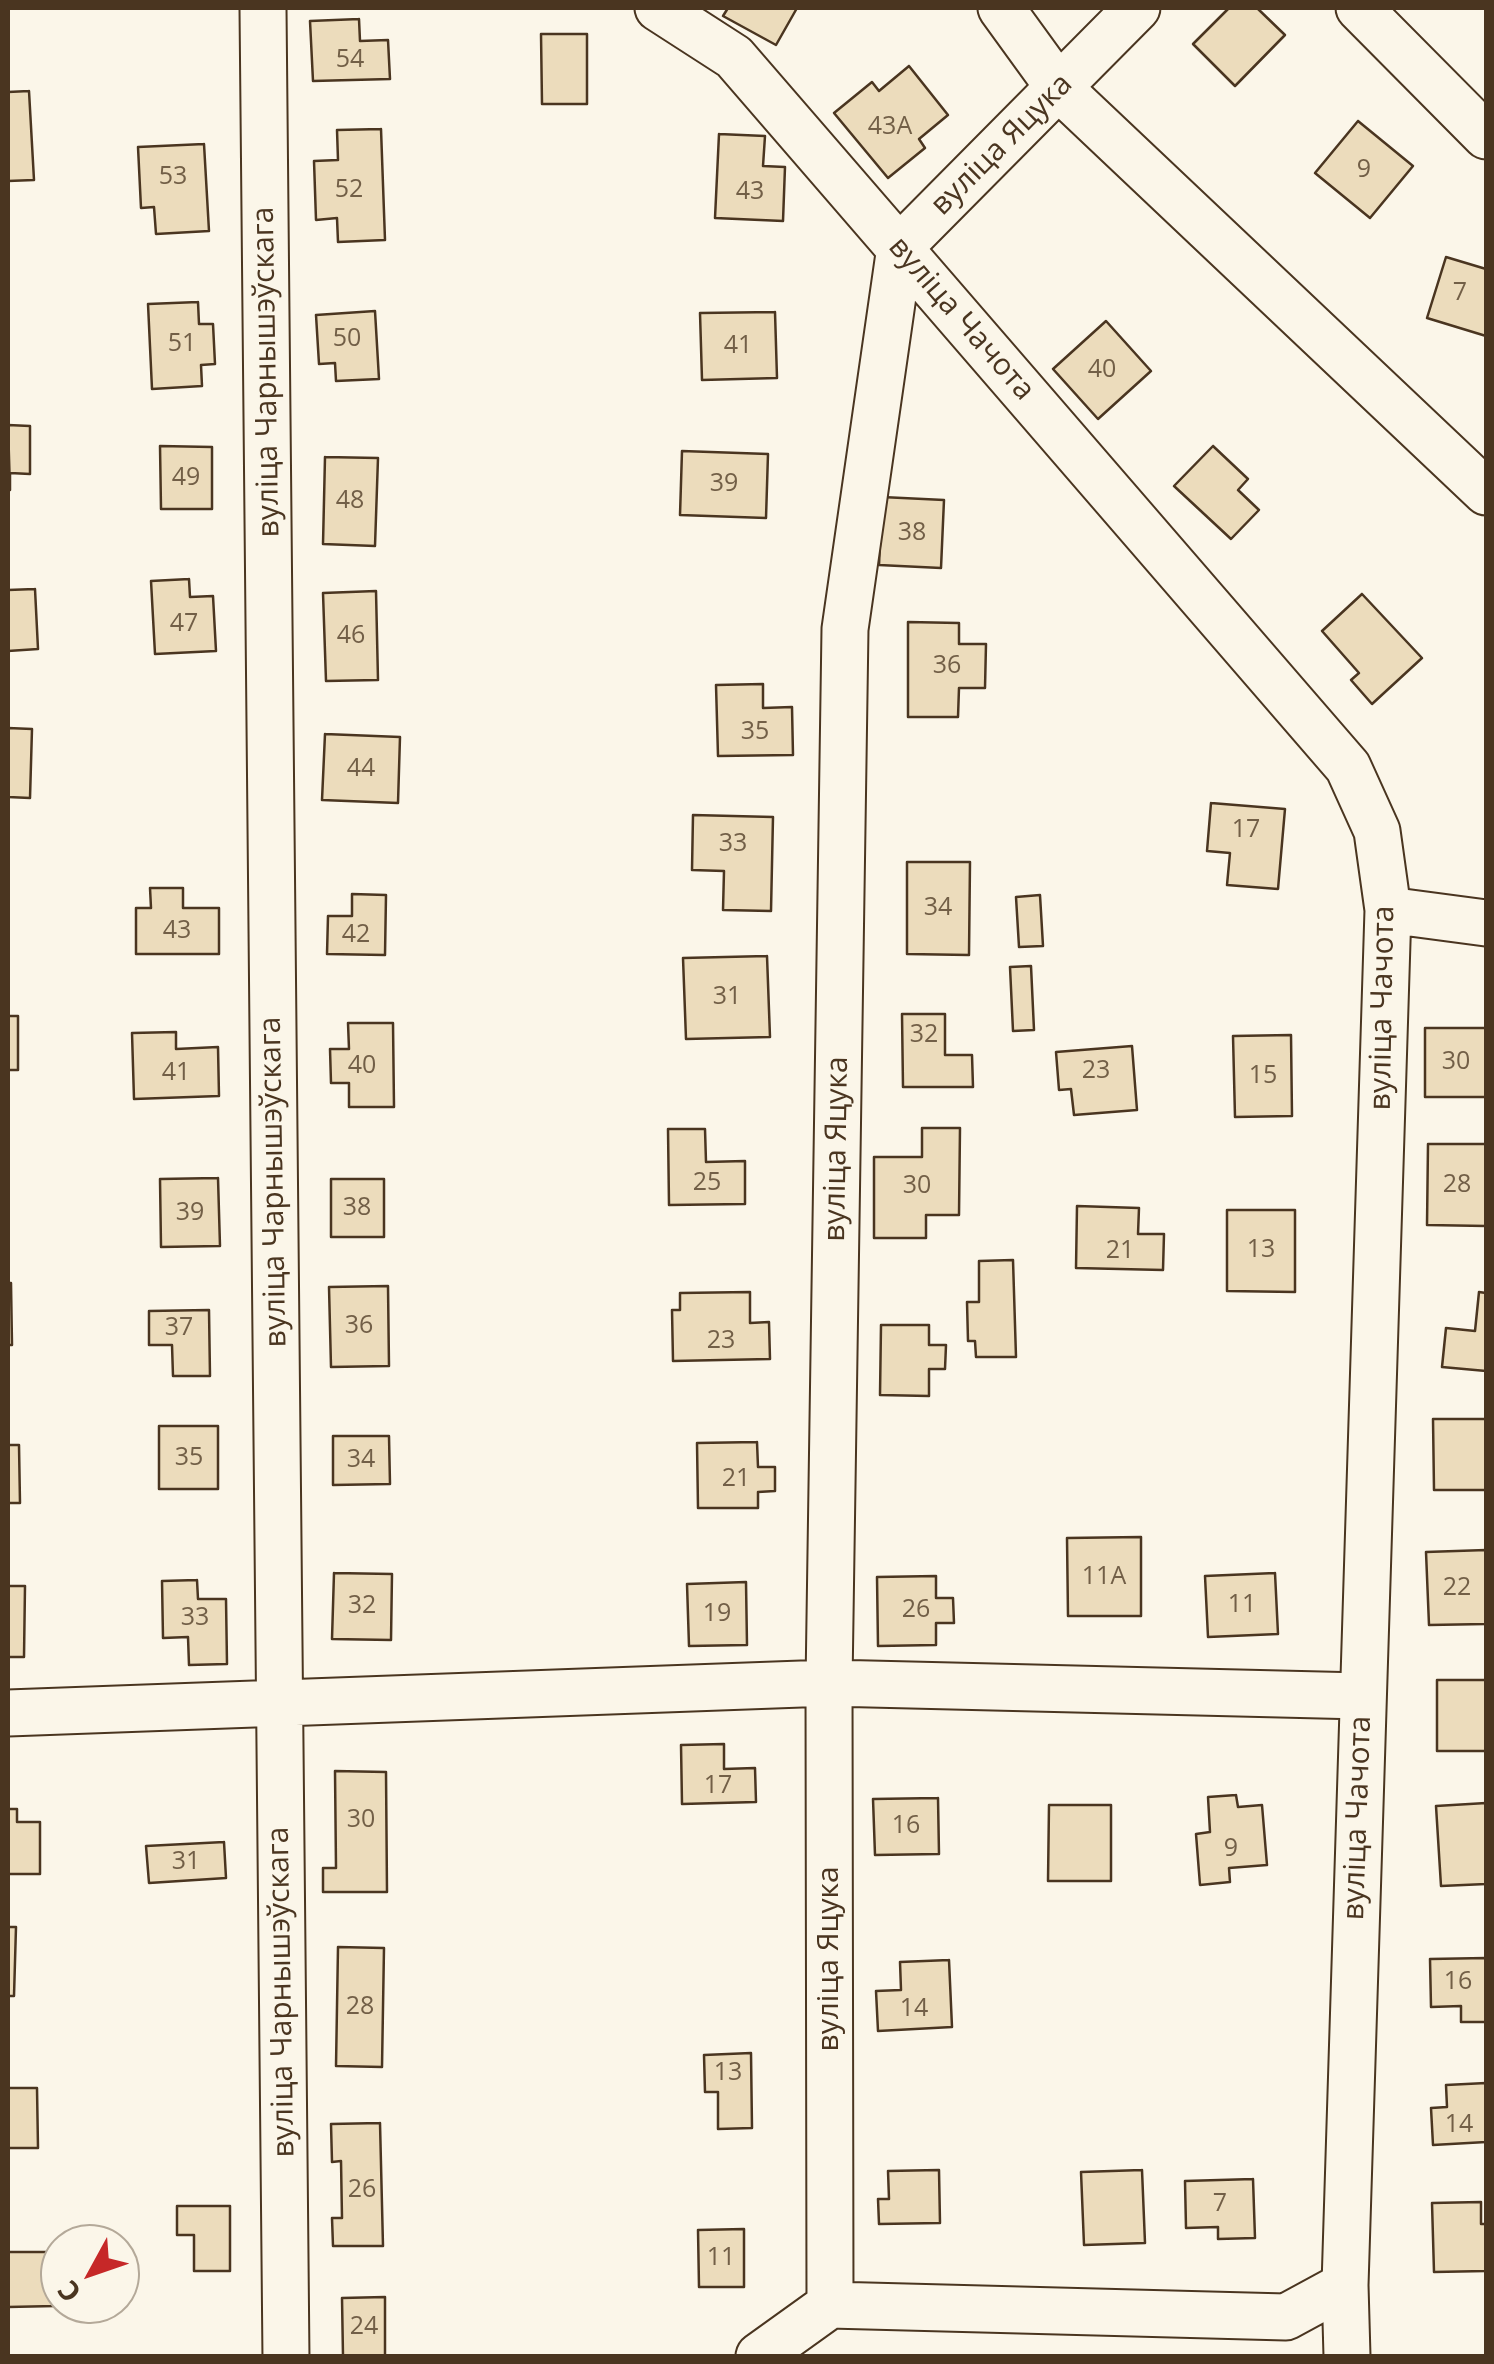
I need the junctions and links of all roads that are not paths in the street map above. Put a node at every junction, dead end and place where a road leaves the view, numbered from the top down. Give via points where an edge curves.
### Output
1 (263, 8) edge
2 (658, 8) edge
3 (1001, 8) edge
4 (1138, 8) edge
5 (1359, 8) edge
6 (1058, 88) junction
7 (1486, 136) edge
8 (900, 247) junction
9 (1486, 492) edge
10 (1388, 910) junction
11 (1486, 924) edge
12 (829, 1683) junction
13 (1362, 1696) junction
14 (280, 1703) junction
15 (8, 1713) edge
16 (1345, 2285) junction
17 (830, 2305) junction
18 (286, 2356) edge
19 (759, 2356) edge
20 (1347, 2356) edge

1 - 14 street, вуліца Чарнышэўскага
2 - 8 street, вуліца Чачота via 734,56
3 - 6 street
4 - 6 street, вуліца Яцука
5 - 7 street
6 - 8 street, вуліца Яцука
6 - 9 street
8 - 10 street, вуліца Чачота via 1348,768 1377,831
8 - 12 street, вуліца Яцука via 845,629
10 - 11 street
10 - 13 street, вуліца Чачота
12 - 13 street
12 - 14 street
12 - 17 street, вуліца Яцука
13 - 16 street, вуліца Чачота
14 - 15 street
14 - 18 street, вуліца Чарнышэўскага
16 - 17 street via 1286,2318
16 - 20 street, вуліца Чачота
17 - 19 street

